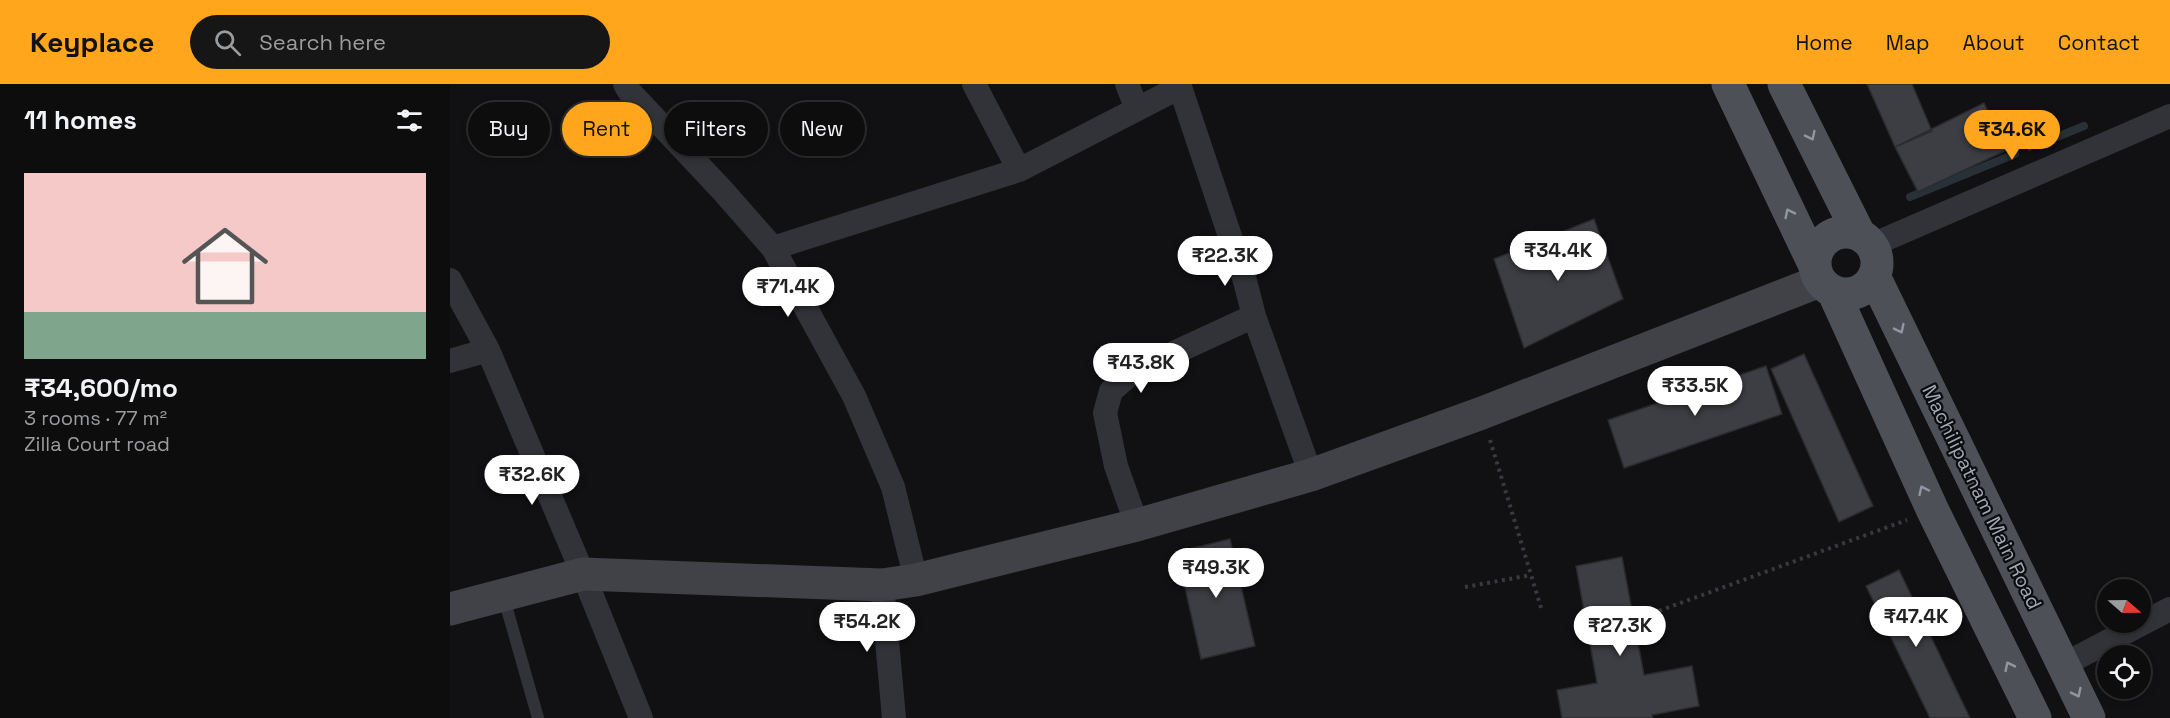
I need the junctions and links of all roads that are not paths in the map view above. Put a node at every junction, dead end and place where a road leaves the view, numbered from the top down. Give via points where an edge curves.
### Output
1 (625, 84) edge
2 (974, 84) edge
3 (1127, 84) edge
4 (1728, 84) edge
5 (1785, 84) edge
6 (1180, 86) edge
7 (1137, 109) junction
8 (2170, 116) edge
9 (1019, 170) junction
10 (773, 248) junction
11 (1868, 252) junction
12 (1822, 279) junction
13 (450, 280) edge
14 (1254, 316) junction
15 (488, 350) junction
16 (450, 361) edge
17 (1311, 475) junction
18 (1137, 525) junction
19 (584, 574) junction
20 (916, 580) junction
21 (882, 585) junction
22 (503, 595) junction
23 (450, 609) edge
24 (2170, 609) edge
25 (2063, 664) junction
26 (538, 718) edge
27 (641, 718) edge
28 (894, 718) edge
29 (2035, 718) edge
30 (2089, 718) edge

1 - 10 street
2 - 9 street
3 - 7 street
12 -> 4 main road
5 -> 11 main road, Machilipatnam Main Road
6 - 7 street
6 - 14 street
7 - 9 street
8 - 11 street
9 - 10 street
10 - 20 street via 854,396 893,487
11 - 12 main road via 1864,289 1849,294
11 - 12 main road via 1841,231 1828,237 1817,250
11 -> 25 main road, Machilipatnam Main Road
12 - 17 street via 1482,413
29 -> 12 main road
13 - 15 street
14 - 17 street
14 - 18 street via 1163,358 1110,391 1105,413 1116,466
15 - 16 street
15 - 19 street
17 - 18 street
18 - 20 street
19 - 21 street
19 - 22 street
19 - 27 street
20 - 21 street
21 - 28 street
22 - 23 street
22 - 26 lane
24 - 25 street
25 -> 30 main road, Machilipatnam Main Road

